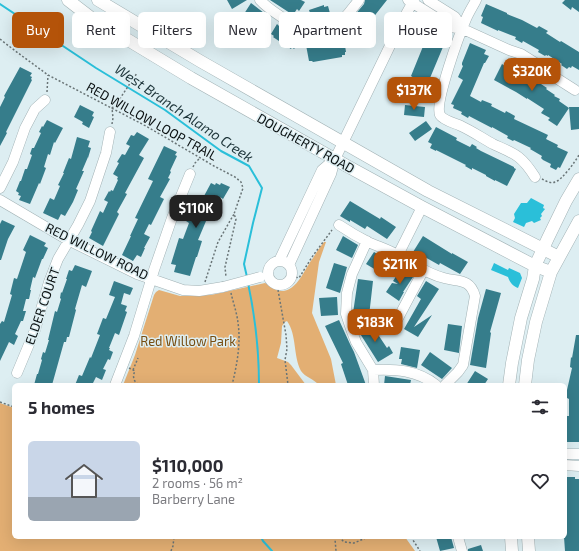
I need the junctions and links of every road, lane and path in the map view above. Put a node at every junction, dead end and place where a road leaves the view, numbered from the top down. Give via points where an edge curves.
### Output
1 (68, 0) edge
2 (98, 0) edge
3 (260, 0) edge
4 (359, 0) edge
5 (428, 0) edge
6 (476, 0) edge
7 (412, 1) edge
8 (463, 29) junction
9 (0, 39) edge
10 (137, 73) dead end
11 (48, 75) junction
12 (575, 90) dead end
13 (45, 100) joint
14 (112, 108) junction
15 (110, 132) joint
16 (343, 142) junction
17 (579, 156) edge
18 (200, 158) junction
19 (334, 159) junction
20 (190, 174) joint
21 (535, 176) joint
22 (579, 179) edge
23 (0, 188) edge
24 (0, 200) edge
25 (422, 207) junction
26 (234, 214) junction
27 (579, 221) edge
28 (338, 225) joint
29 (68, 240) junction
30 (367, 241) junction
31 (543, 249) junction
32 (398, 255) junction
33 (559, 257) junction
34 (279, 261) junction
35 (289, 265) junction
36 (535, 266) junction
37 (424, 270) junction
38 (551, 272) junction
39 (264, 276) junction
40 (292, 276) junction
41 (152, 278) junction
42 (227, 286) junction
43 (278, 286) junction
44 (202, 290) junction
45 (395, 324) dead end
46 (138, 358) dead end
47 (123, 364) junction
48 (133, 370) junction
49 (373, 370) junction
50 (17, 373) dead end
51 (116, 383) edge
52 (136, 383) edge
53 (233, 383) edge
54 (288, 383) edge
55 (374, 383) edge
56 (433, 383) edge
57 (447, 383) edge
58 (509, 383) edge
59 (525, 383) edge
60 (0, 402) edge
61 (12, 406) edge
62 (567, 454) edge
63 (579, 454) edge
64 (567, 465) edge
65 (579, 466) edge
66 (174, 539) edge
67 (335, 539) edge
68 (341, 539) edge
69 (363, 539) edge
70 (412, 539) edge
71 (459, 539) edge
72 (511, 539) edge
73 (528, 539) edge
74 (171, 551) edge
75 (336, 551) edge
76 (420, 551) edge
77 (462, 551) edge
78 (512, 551) edge
79 (529, 551) edge

1 - 19 main road, DOUGHERTY ROAD via 90,17 185,74
2 - 16 main road, DOUGHERTY ROAD
3 - 4 street via 301,30 325,34 337,26
5 - 8 street via 455,17
6 - 8 street
7 - 8 street via 451,26
7 - 16 street
8 - 12 street via 520,54
8 - 21 street via 446,76 439,103 440,114 516,154
9 - 11 path, RED WILLOW LOOP TRAIL
10 - 14 path via 118,104
11 - 13 path
11 - 14 path, RED WILLOW LOOP TRAIL
13 - 23 street via 36,109 25,128
14 - 15 path
14 - 18 path, RED WILLOW LOOP TRAIL
15 - 29 street, ELDER COURT via 106,153 90,201
16 - 19 street
16 - 31 main road, DOUGHERTY ROAD via 428,192
17 - 21 path via 557,181 552,182
18 - 20 path
18 - 26 path, RED WILLOW LOOP TRAIL via 241,182 244,188
19 - 25 main road, DOUGHERTY ROAD
19 - 34 street via 322,170
19 - 35 street via 331,174
20 - 41 street
22 - 31 main road
24 - 29 street, RED WILLOW ROAD
25 - 32 street
25 - 36 main road, DOUGHERTY ROAD
26 - 42 path, RED WILLOW LOOP TRAIL via 236,219 225,267
26 - 44 path via 218,242
27 - 33 main road
28 - 30 street
28 - 40 path via 330,232 299,278
29 - 41 street, RED WILLOW ROAD via 137,274
29 - 50 street, ELDER COURT via 48,282 35,330
30 - 32 street
30 - 49 street via 352,274 347,293 346,314 356,342
31 - 33 main road, DOUGHERTY ROAD
31 - 36 main road
32 - 37 street
33 - 38 main road
34 - 35 street
34 - 39 street via 270,266
35 - 40 street
36 - 38 main road, DOUGHERTY ROAD
36 - 58 main road via 521,318
37 - 45 street
37 - 57 street via 469,284 475,296 463,365
38 - 59 main road via 536,322
39 - 42 street, RED WILLOW ROAD, bridge
39 - 43 street
40 - 43 street via 288,282
41 - 44 street, RED WILLOW ROAD via 183,290
41 - 47 street
42 - 44 street, RED WILLOW ROAD
42 - 53 path, RED WILLOW LOOP TRAIL via 239,333
43 - 54 path via 286,335
46 - 48 path
47 - 48 path
47 - 51 street
48 - 52 path
49 - 55 street
49 - 56 street via 394,369 413,373
60 - 61 path
62 - 63 street
64 - 65 street
66 - 74 path
67 - 75 path
68 - 69 path via 354,543
70 - 76 path
71 - 77 street
72 - 78 main road
73 - 79 main road

